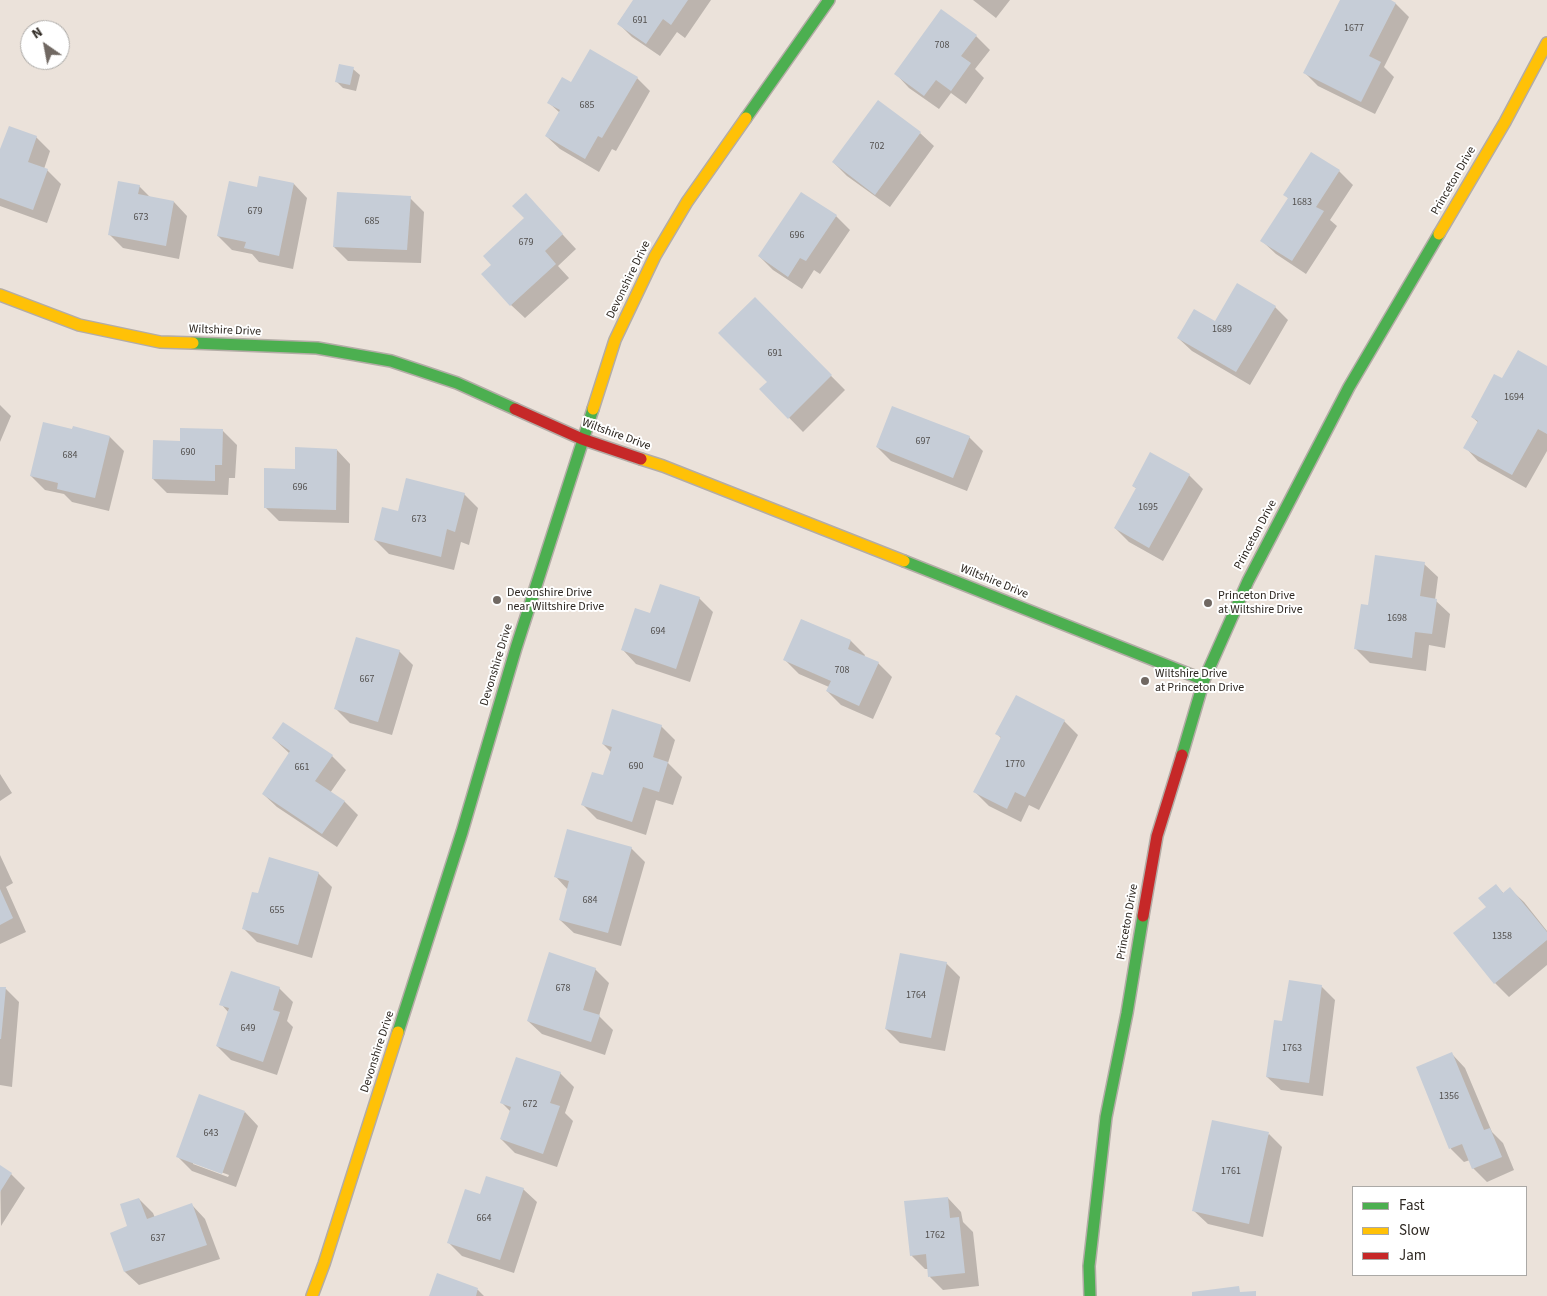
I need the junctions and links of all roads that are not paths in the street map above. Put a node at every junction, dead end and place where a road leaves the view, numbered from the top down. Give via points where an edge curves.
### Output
1 (829, 0) edge
2 (1547, 43) edge
3 (0, 295) edge
4 (582, 439) junction
5 (1204, 680) junction
6 (312, 1296) edge
7 (1090, 1296) edge

1 - 4 street, Devonshire Drive via 687,202 655,256 615,340
2 - 5 street, Princeton Drive via 1505,122 1349,387 1248,581
3 - 4 street, Wiltshire Drive via 79,325 160,342 317,348 391,361 457,383
4 - 5 street, Wiltshire Drive via 663,466
4 - 6 street, Devonshire Drive via 462,832
5 - 7 street, Princeton Drive via 1157,836 1106,1118 1089,1266

